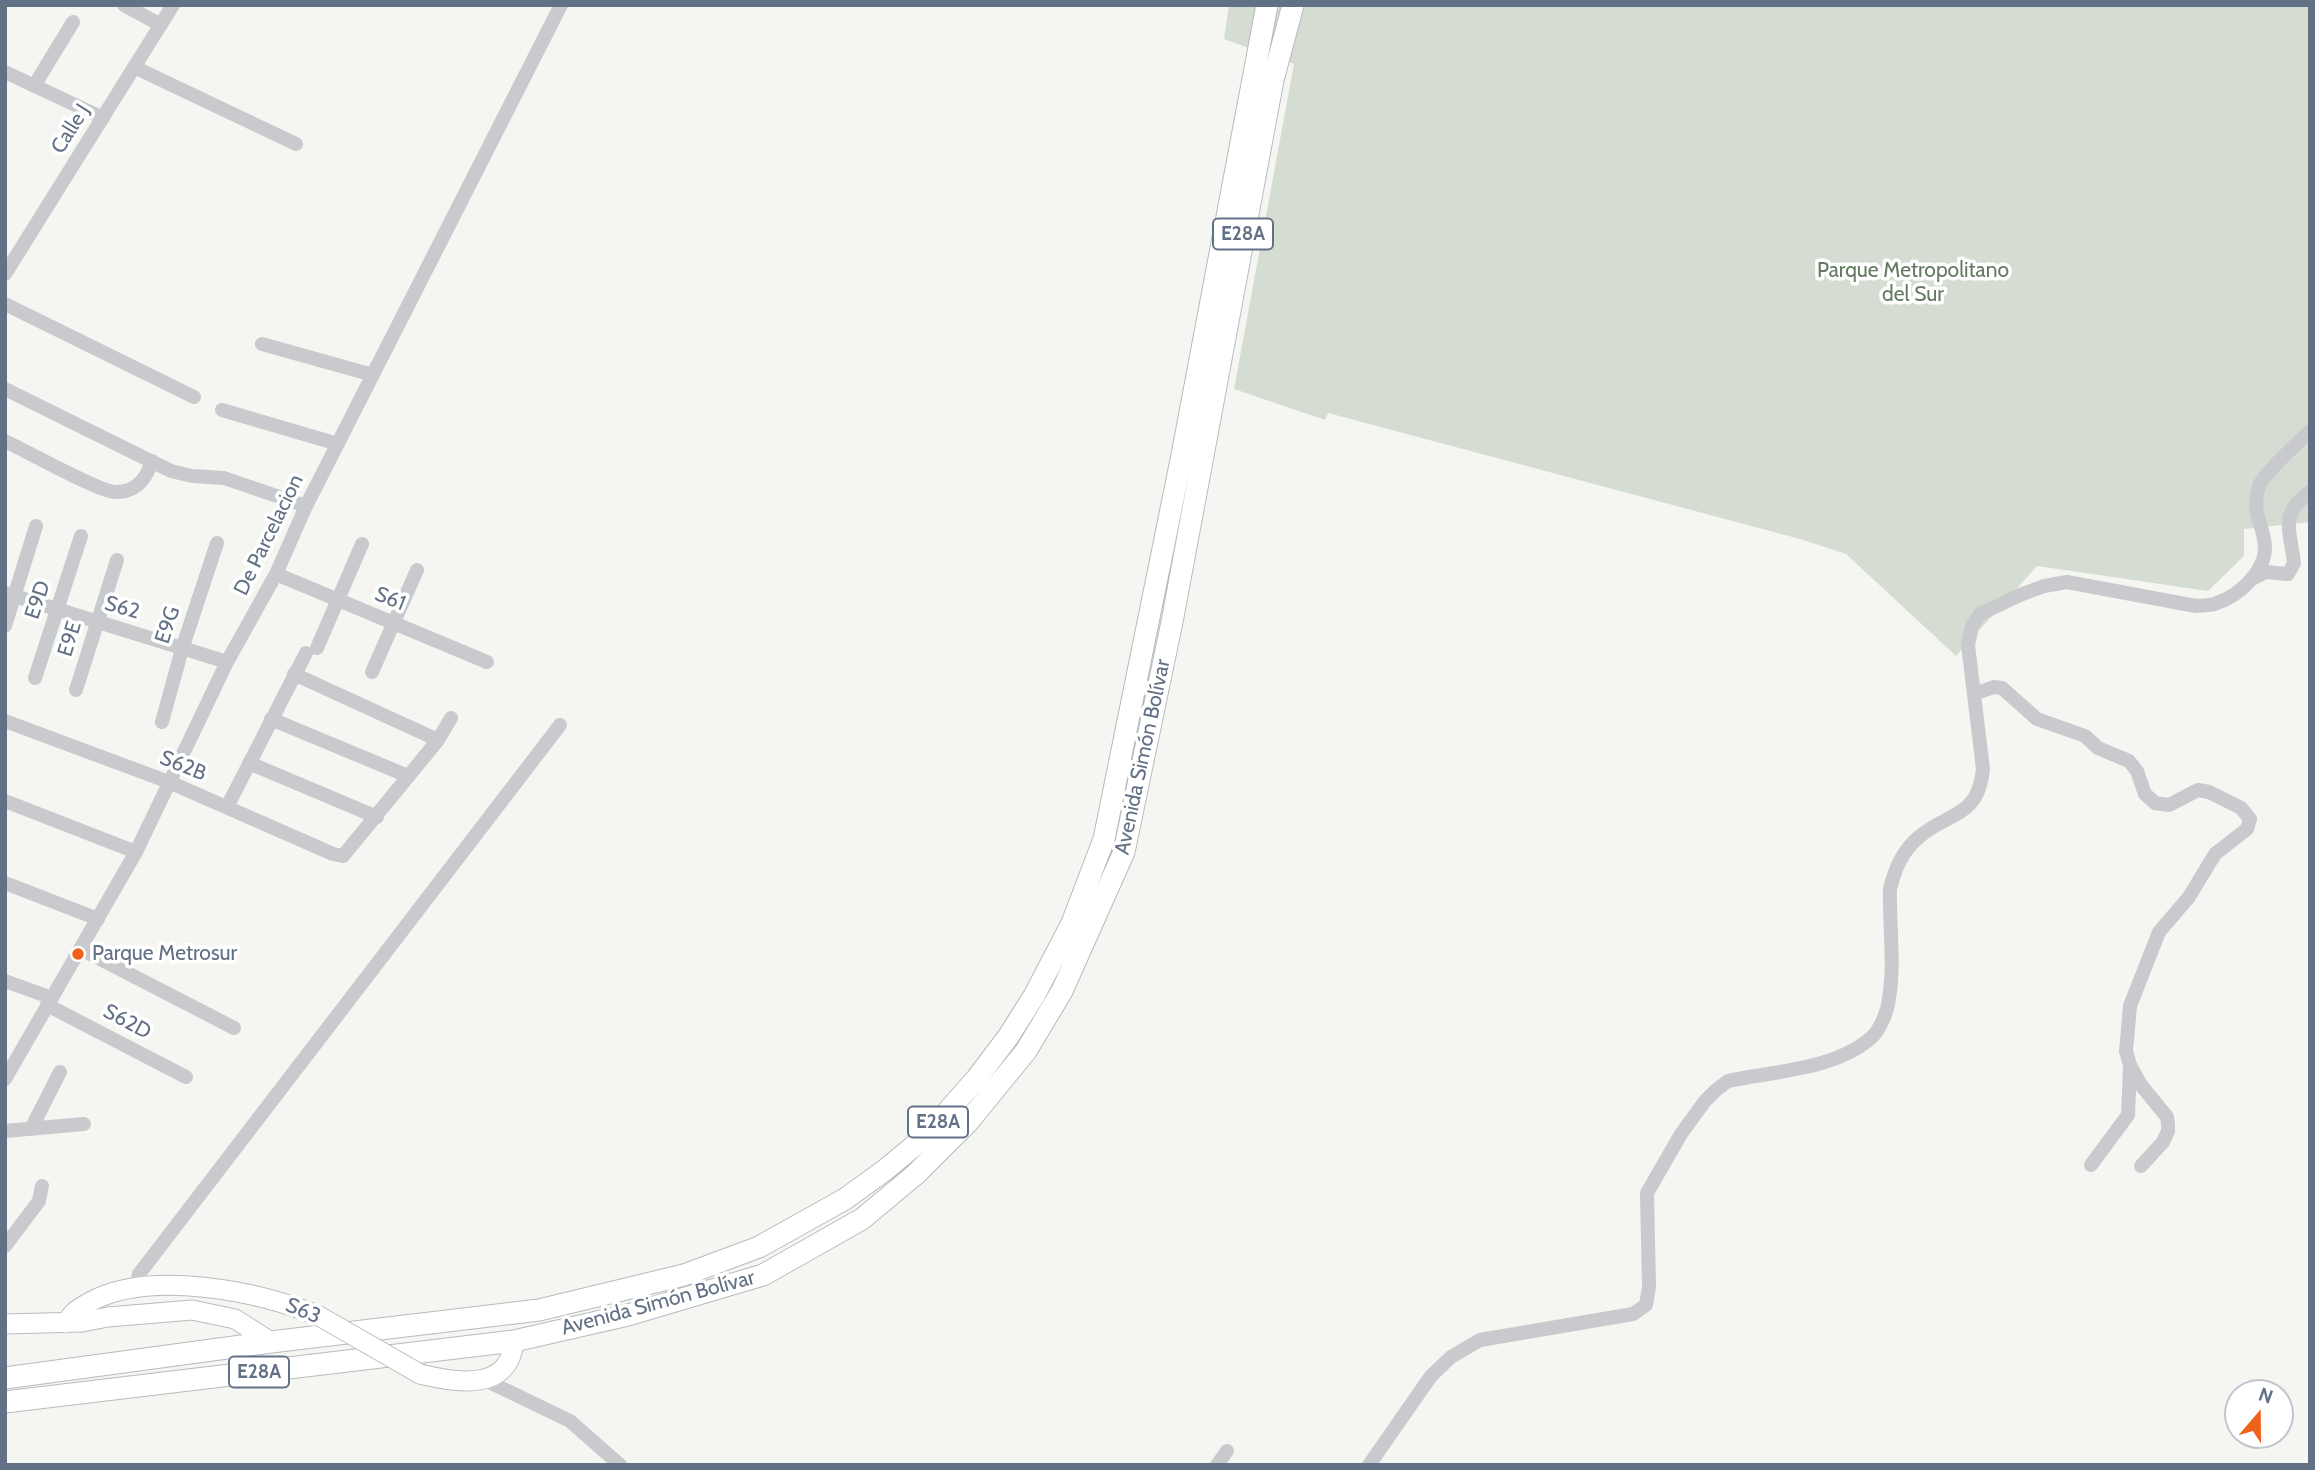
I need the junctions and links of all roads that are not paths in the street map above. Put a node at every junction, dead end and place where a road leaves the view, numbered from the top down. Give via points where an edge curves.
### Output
1 (124, 5) edge
2 (173, 5) edge
3 (561, 5) edge
4 (1267, 5) edge
5 (1293, 5) edge
6 (73, 22) dead end
7 (161, 25) junction
8 (134, 67) junction
9 (5, 72) edge
10 (34, 86) junction
11 (103, 118) junction
12 (296, 144) dead end
13 (5, 274) edge
14 (5, 304) edge
15 (262, 344) dead end
16 (373, 375) junction
17 (5, 389) edge
18 (194, 397) dead end
19 (222, 410) dead end
20 (2310, 431) edge
21 (5, 441) edge
22 (338, 444) junction
23 (152, 461) junction
24 (1191, 462) junction
25 (2310, 492) edge
26 (306, 506) junction
27 (36, 526) dead end
28 (81, 536) dead end
29 (217, 542) dead end
30 (362, 544) dead end
31 (117, 560) dead end
32 (417, 569) dead end
33 (276, 574) junction
34 (2251, 580) junction
35 (10, 595) edge
36 (338, 600) junction
37 (58, 610) junction
38 (97, 623) junction
39 (393, 623) junction
40 (5, 626) edge
41 (182, 649) junction
42 (227, 662) junction
43 (487, 662) dead end
44 (372, 672) dead end
45 (294, 674) junction
46 (35, 678) dead end
47 (76, 690) dead end
48 (1974, 694) junction
49 (451, 718) dead end
50 (271, 719) junction
51 (5, 721) edge
52 (162, 722) dead end
53 (560, 725) dead end
54 (438, 740) junction
55 (250, 763) junction
56 (408, 776) junction
57 (169, 782) junction
58 (5, 801) edge
59 (227, 807) junction
60 (377, 817) junction
61 (136, 852) junction
62 (5, 883) edge
63 (99, 919) junction
64 (81, 949) junction
65 (5, 981) edge
66 (49, 1002) junction
67 (234, 1028) dead end
68 (2130, 1065) junction
69 (60, 1072) dead end
70 (7, 1073) edge
71 (186, 1077) dead end
72 (85, 1124) dead end
73 (31, 1129) junction
74 (5, 1131) edge
75 (2091, 1165) dead end
76 (2141, 1166) dead end
77 (42, 1186) dead end
78 (5, 1246) edge
79 (136, 1286) junction
80 (67, 1323) junction
81 (5, 1324) edge
82 (514, 1341) junction
83 (271, 1342) junction
84 (5, 1378) edge
85 (485, 1380) junction
86 (5, 1402) edge
87 (1227, 1451) dead end
88 (620, 1465) edge
89 (1217, 1465) edge
90 (1368, 1465) edge

1 - 7 street
2 - 7 street, Calle J
3 - 16 street, De Parcelacion
4 - 24 highway, Avenida Simón Bolívar / E28A
5 - 24 highway, Avenida Simón Bolívar / E28A
6 - 10 street
7 - 8 street, Calle J
8 - 11 street, Calle J
8 - 12 street
9 - 10 street
10 - 11 street
11 - 13 street, Calle J
14 - 18 street
15 - 16 street
16 - 22 street, De Parcelacion
17 - 23 street
19 - 22 street
20 - 34 street via 2260,482 2256,515 2265,549
21 - 23 street via 112,492 143,482
22 - 26 street, De Parcelacion
23 - 26 street via 181,474 224,478
24 - 82 highway, Avenida Simón Bolívar / E28A via 1172,622 1124,852 1062,991 1026,1051 968,1122 862,1219 763,1275 628,1315
24 - 83 highway, Avenida Simón Bolívar / E28A via 1104,839 1083,896 1057,954 1014,1027 926,1136 845,1199 759,1247 684,1275 539,1310
25 - 34 street via 2290,510 2292,569 2288,574 2265,572
26 - 33 street, De Parcelacion
27 - 35 street
28 - 37 street, E9D
29 - 41 street, E9G
30 - 36 street
31 - 38 street, E9E
32 - 39 street
33 - 36 street, S61
33 - 42 street, De Parcelacion
34 - 48 street via 2225,600 2196,606 2067,582 2020,595 1980,614 1972,626 1968,645
35 - 37 street, S62
35 - 40 street
36 - 39 street, S61
36 - 45 street via 312,651
37 - 38 street, S62
37 - 46 street, E9D
38 - 41 street, S62
38 - 47 street, E9E
39 - 43 street, S61
39 - 44 street
41 - 42 street, S62
41 - 52 street, E9G
42 - 57 street, De Parcelacion
45 - 50 street
45 - 54 street
48 - 68 street via 2002,688 2037,719 2085,736 2098,748 2129,761 2145,794 2155,803 2169,804 2198,790 2241,808 2250,819 2247,829 2215,854 2189,897 2159,932 2130,1006 2126,1051
48 - 90 street via 1981,785 1975,800 1913,843 1895,872 1889,1000 1873,1036 1827,1060 1728,1082 1716,1090 1681,1134 1647,1193 1646,1305 1633,1314 1480,1340 1431,1376
49 - 54 street
50 - 55 street
50 - 56 street
51 - 57 street, S62B
53 - 79 street via 139,1273
54 - 56 street
55 - 59 street
55 - 60 street
56 - 60 street
57 - 59 street, S62B
57 - 61 street, De Parcelacion
58 - 61 street
59 - 60 street, S62B via 343,856
61 - 63 street, De Parcelacion
62 - 63 street
63 - 64 street, De Parcelacion
64 - 66 street, De Parcelacion
64 - 67 street
65 - 66 street, S62D
66 - 70 street, De Parcelacion
66 - 71 street, S62D
68 - 75 street via 2128,1115
68 - 76 street via 2168,1124 2163,1142
69 - 73 street
72 - 73 street
73 - 74 street
77 - 78 street via 39,1201
79 - 80 main road, S63 via 100,1297 75,1311
79 - 85 main road, S63, bridge via 160,1284 287,1303 319,1316 420,1374 446,1381
80 - 81 main road, S63
80 - 83 main road, S63 via 192,1310 235,1319
82 - 85 main road via 506,1366
82 - 86 highway, Avenida Simón Bolívar / E28A
83 - 84 highway, Avenida Simón Bolívar / E28A
85 - 88 street via 570,1421
87 - 89 street

